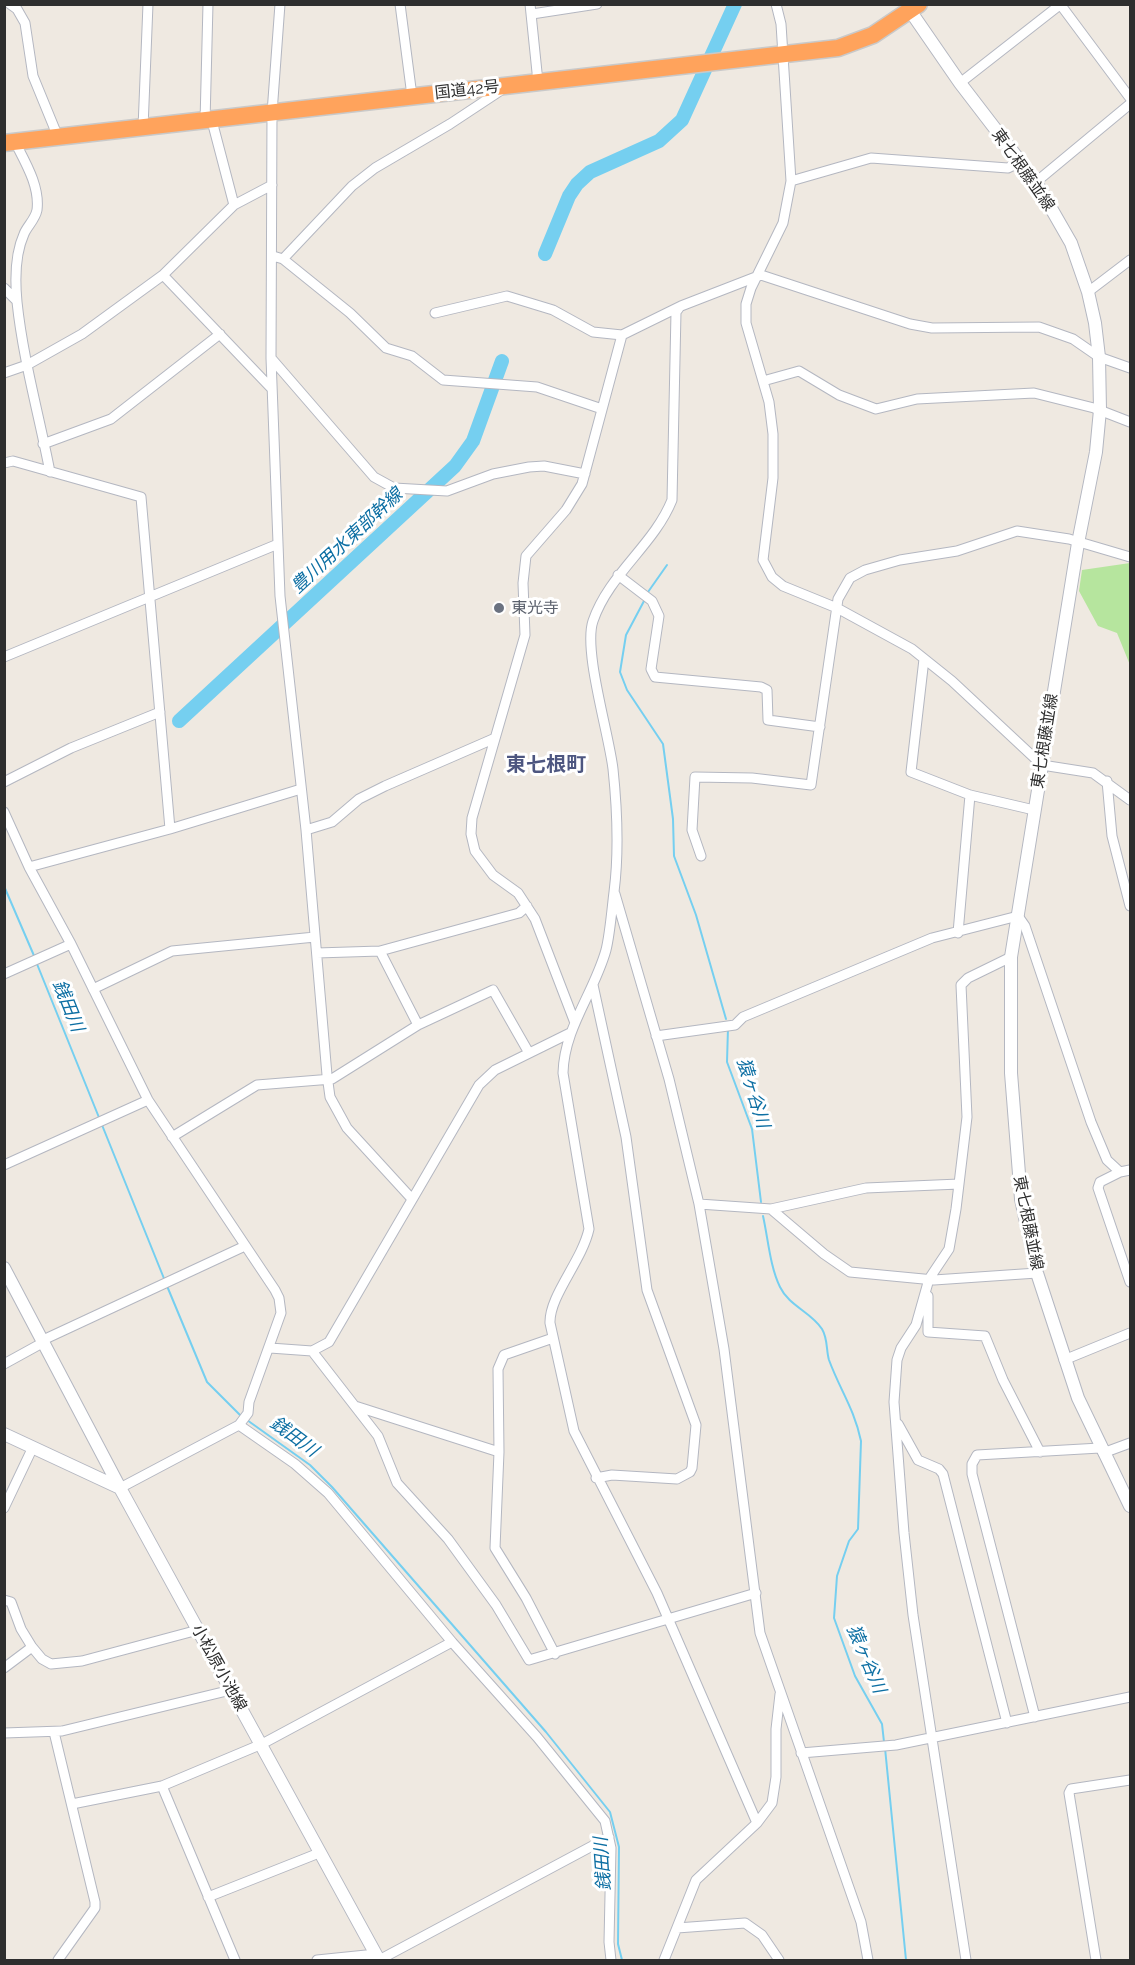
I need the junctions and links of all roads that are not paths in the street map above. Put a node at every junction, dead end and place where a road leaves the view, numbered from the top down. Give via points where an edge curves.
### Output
1 (10, 4) edge
2 (148, 4) edge
3 (208, 4) edge
4 (280, 4) edge
5 (400, 4) edge
6 (597, 4) edge
7 (776, 4) edge
8 (1060, 5) edge
9 (915, 8) edge
10 (531, 9) edge
11 (782, 55) junction
12 (538, 82) junction
13 (960, 83) junction
14 (507, 86) junction
15 (412, 96) junction
16 (1131, 98) edge
17 (1131, 104) edge
18 (272, 113) junction
19 (208, 121) junction
20 (143, 128) junction
21 (58, 137) junction
22 (10, 142) edge
23 (1020, 162) junction
24 (791, 181) junction
25 (1036, 182) junction
26 (272, 185) junction
27 (234, 205) junction
28 (278, 257) junction
29 (1131, 260) edge
30 (163, 275) junction
31 (757, 275) junction
32 (4, 288) edge
33 (1088, 292) junction
34 (17, 301) junction
35 (679, 308) junction
36 (435, 313) dead end
37 (220, 334) junction
38 (622, 336) junction
39 (1099, 357) junction
40 (271, 358) junction
41 (27, 365) junction
42 (1131, 368) edge
43 (4, 373) edge
44 (764, 381) junction
45 (272, 389) junction
46 (602, 409) junction
47 (1100, 410) junction
48 (1131, 422) edge
49 (43, 444) junction
50 (4, 462) edge
51 (50, 472) junction
52 (585, 474) junction
53 (1078, 543) junction
54 (278, 544) junction
55 (1131, 557) edge
56 (618, 575) junction
57 (150, 596) junction
58 (837, 608) junction
59 (4, 657) edge
60 (924, 659) junction
61 (160, 712) junction
62 (820, 727) junction
63 (493, 739) junction
64 (1042, 765) junction
65 (1107, 781) junction
66 (4, 782) edge
67 (301, 789) junction
68 (970, 795) junction
69 (1131, 800) edge
70 (1034, 810) junction
71 (4, 812) edge
72 (170, 829) junction
73 (306, 830) junction
74 (701, 856) dead end
75 (29, 867) junction
76 (614, 892) junction
77 (527, 906) junction
78 (1131, 906) edge
79 (1018, 916) junction
80 (958, 933) junction
81 (315, 937) junction
82 (71, 944) junction
83 (380, 951) junction
84 (317, 953) junction
85 (1011, 957) junction
86 (4, 974) edge
87 (593, 985) junction
88 (93, 989) junction
89 (574, 1023) junction
90 (418, 1025) junction
91 (570, 1033) junction
92 (656, 1036) junction
93 (529, 1053) junction
94 (328, 1080) junction
95 (148, 1100) junction
96 (172, 1137) junction
97 (4, 1166) edge
98 (1131, 1170) edge
99 (1120, 1172) junction
100 (959, 1184) junction
101 (412, 1199) junction
102 (699, 1204) junction
103 (771, 1209) junction
104 (245, 1246) junction
105 (4, 1268) edge
106 (1037, 1273) junction
107 (929, 1279) junction
108 (1131, 1282) edge
109 (1131, 1333) edge
110 (553, 1338) junction
111 (43, 1341) junction
112 (270, 1348) junction
113 (312, 1351) junction
114 (1064, 1360) junction
115 (4, 1364) edge
116 (355, 1406) junction
117 (895, 1419) junction
118 (239, 1425) junction
119 (4, 1434) edge
120 (1131, 1443) edge
121 (33, 1447) junction
122 (1102, 1451) junction
123 (499, 1452) junction
124 (1040, 1452) junction
125 (596, 1478) junction
126 (120, 1488) junction
127 (1131, 1506) edge
128 (4, 1508) edge
129 (756, 1593) junction
130 (4, 1600) edge
131 (666, 1619) junction
132 (198, 1630) junction
133 (452, 1642) junction
134 (32, 1647) junction
135 (555, 1654) junction
136 (4, 1668) edge
137 (231, 1690) junction
138 (780, 1692) junction
139 (1131, 1697) edge
140 (1035, 1717) junction
141 (1007, 1723) junction
142 (54, 1732) junction
143 (4, 1733) edge
144 (930, 1738) junction
145 (262, 1744) junction
146 (801, 1753) junction
147 (1131, 1780) edge
148 (162, 1786) junction
149 (72, 1804) junction
150 (757, 1823) junction
151 (609, 1837) junction
152 (319, 1853) junction
153 (208, 1898) junction
154 (677, 1928) junction
155 (378, 1958) edge
156 (58, 1960) edge
157 (234, 1960) edge
158 (317, 1960) edge
159 (611, 1960) edge
160 (664, 1960) edge
161 (779, 1960) edge
162 (868, 1960) edge
163 (966, 1960) edge
164 (1096, 1960) edge

1 - 21 street via 25,22 33,76
2 - 20 street
3 - 19 street
4 - 18 street
5 - 15 street
6 - 10 street
7 - 11 street
8 - 13 street
8 - 16 street
9 - 11 highway, 国道42号 via 873,35 838,48
9 - 13 main road, 東七根藤並線
10 - 12 street
11 - 12 highway, 国道42号
11 - 24 street
12 - 14 highway, 国道42号
13 - 23 main road, 東七根藤並線
14 - 15 highway, 国道42号
14 - 28 street via 375,168
15 - 18 highway, 国道42号
17 - 25 street
18 - 19 highway, 国道42号
18 - 26 street
19 - 20 highway, 国道42号
19 - 27 street
20 - 21 highway, 国道42号
21 - 22 highway, 国道42号
22 - 34 street via 31,174 37,208 19,251
23 - 24 street via 1008,168 871,158
23 - 25 main road, 東七根藤並線
24 - 31 street via 783,224
25 - 33 main road, 東七根藤並線 via 1071,243
26 - 27 street
26 - 28 street
27 - 30 street
28 - 40 street
28 - 46 street via 386,348 412,356 443,380 537,387
29 - 33 street
30 - 37 street
30 - 41 street via 82,334
31 - 35 street
31 - 39 street via 910,324 932,328 1039,327 1073,339
31 - 44 street via 746,304 746,323
32 - 34 street
33 - 39 main road, 東七根藤並線
34 - 41 street
35 - 38 street
35 - 56 street via 672,500 666,515
36 - 38 street via 507,296 553,310 593,332
37 - 45 street
37 - 49 street via 111,419
38 - 46 street
39 - 42 street
39 - 47 main road, 東七根藤並線
40 - 45 street
40 - 52 street via 374,477 394,488 447,491 493,474 529,467
41 - 43 street
41 - 49 street
44 - 47 street via 799,371 839,395 876,409 917,399 1034,393
44 - 58 street via 773,434 773,478 763,560 772,577 783,586
45 - 54 street
46 - 52 street
47 - 48 street
47 - 53 main road, 東七根藤並線
49 - 51 street
50 - 51 street
51 - 57 street via 141,497
52 - 63 street via 566,510 526,555 525,634
53 - 55 street
53 - 58 street via 1017,531 957,551 900,560 850,578
53 - 64 main road, 東七根藤並線
54 - 57 street
54 - 67 street
56 - 62 street via 657,607 651,669 655,677 761,687 767,690 768,720
56 - 76 street via 591,629 591,652 613,770
57 - 59 street
57 - 61 street
58 - 60 street via 892,636
58 - 62 street
60 - 64 street
60 - 68 street via 911,772
61 - 66 street via 70,748
61 - 72 street
62 - 74 street via 811,785 695,777 692,830
63 - 73 street via 385,786 359,799 332,822
63 - 77 street via 471,834 475,851 487,868 518,893
64 - 65 street via 1093,772
64 - 70 main road, 東七根藤並線
65 - 69 street
65 - 78 street via 1112,836
67 - 72 street
67 - 73 street
68 - 70 street
68 - 80 street
70 - 79 main road, 東七根藤並線
71 - 75 street
72 - 75 street
73 - 81 street
75 - 82 street
76 - 87 street via 606,950
76 - 92 street
77 - 83 street via 519,913
77 - 89 street via 542,931
79 - 80 street
79 - 85 main road, 東七根藤並線
79 - 99 street via 1025,926 1091,1122 1107,1160
80 - 92 street via 897,952 743,1017 735,1025
81 - 84 street
81 - 88 street via 172,951
82 - 86 street
82 - 88 street
83 - 84 street
83 - 90 street
84 - 94 street
85 - 100 street via 968,978 961,988 967,1117
85 - 106 main road, 東七根藤並線 via 1013,1122 1021,1199
87 - 89 street
87 - 125 street via 626,1137 647,1290 696,1425 692,1468 683,1476
88 - 95 street
89 - 91 street
90 - 93 street via 493,990
90 - 94 street
91 - 93 street
91 - 110 street via 563,1073 589,1229 584,1250 551,1309
92 - 102 street
93 - 101 street via 495,1070 479,1086
94 - 96 street via 257,1085
94 - 101 street via 330,1097 347,1128
95 - 96 street
95 - 97 street
96 - 104 street
98 - 99 street
99 - 108 street via 1100,1182 1098,1188
100 - 103 street via 866,1188
100 - 107 street via 949,1249
101 - 113 street via 329,1342
102 - 103 street
102 - 129 street via 724,1349
103 - 107 street via 844,1269
104 - 111 street
104 - 112 street via 282,1306
105 - 111 main road, 小松原小池線
106 - 107 street
106 - 114 main road, 東七根藤並線
107 - 117 street via 916,1325 897,1359
107 - 124 street via 927,1329 985,1336
109 - 114 street
110 - 123 street via 515,1350 501,1359
110 - 125 street via 574,1431
111 - 115 street
111 - 126 main road, 小松原小池線
112 - 113 street
112 - 118 street via 248,1413
113 - 116 street
114 - 122 main road, 東七根藤並線
116 - 123 street
116 - 135 street via 378,1436 397,1483 448,1539 496,1605 529,1660
117 - 141 street via 915,1456 944,1474
117 - 144 street via 904,1533
118 - 126 street
118 - 133 street via 295,1464 328,1493
119 - 121 main road
120 - 122 street
121 - 126 main road
121 - 128 street
122 - 124 street
122 - 127 main road, 東七根藤並線
123 - 135 street via 495,1548
124 - 140 street via 977,1455 972,1464
125 - 131 street via 657,1593
126 - 132 main road, 小松原小池線
129 - 131 street
129 - 138 street via 760,1633
130 - 134 street via 11,1602
131 - 135 street
131 - 150 street
132 - 134 street via 70,1664 51,1664
132 - 137 main road, 小松原小池線
133 - 145 street
133 - 151 street via 599,1812
134 - 136 street
137 - 142 street
137 - 145 main road, 小松原小池線
138 - 146 street
138 - 150 street via 774,1795 768,1811
139 - 140 street
140 - 141 street
141 - 144 street
142 - 143 street
142 - 149 street
144 - 146 street
144 - 163 street
145 - 148 street
145 - 152 main road, 小松原小池線
146 - 162 street via 861,1922
147 - 164 street via 1071,1789 1070,1793
148 - 149 street
148 - 153 street
149 - 156 street via 95,1908
150 - 154 street via 696,1880
151 - 155 street
151 - 159 street
152 - 153 street
152 - 155 main road, 小松原小池線
153 - 157 street
154 - 160 street
154 - 161 street via 745,1923 762,1935
155 - 158 street

